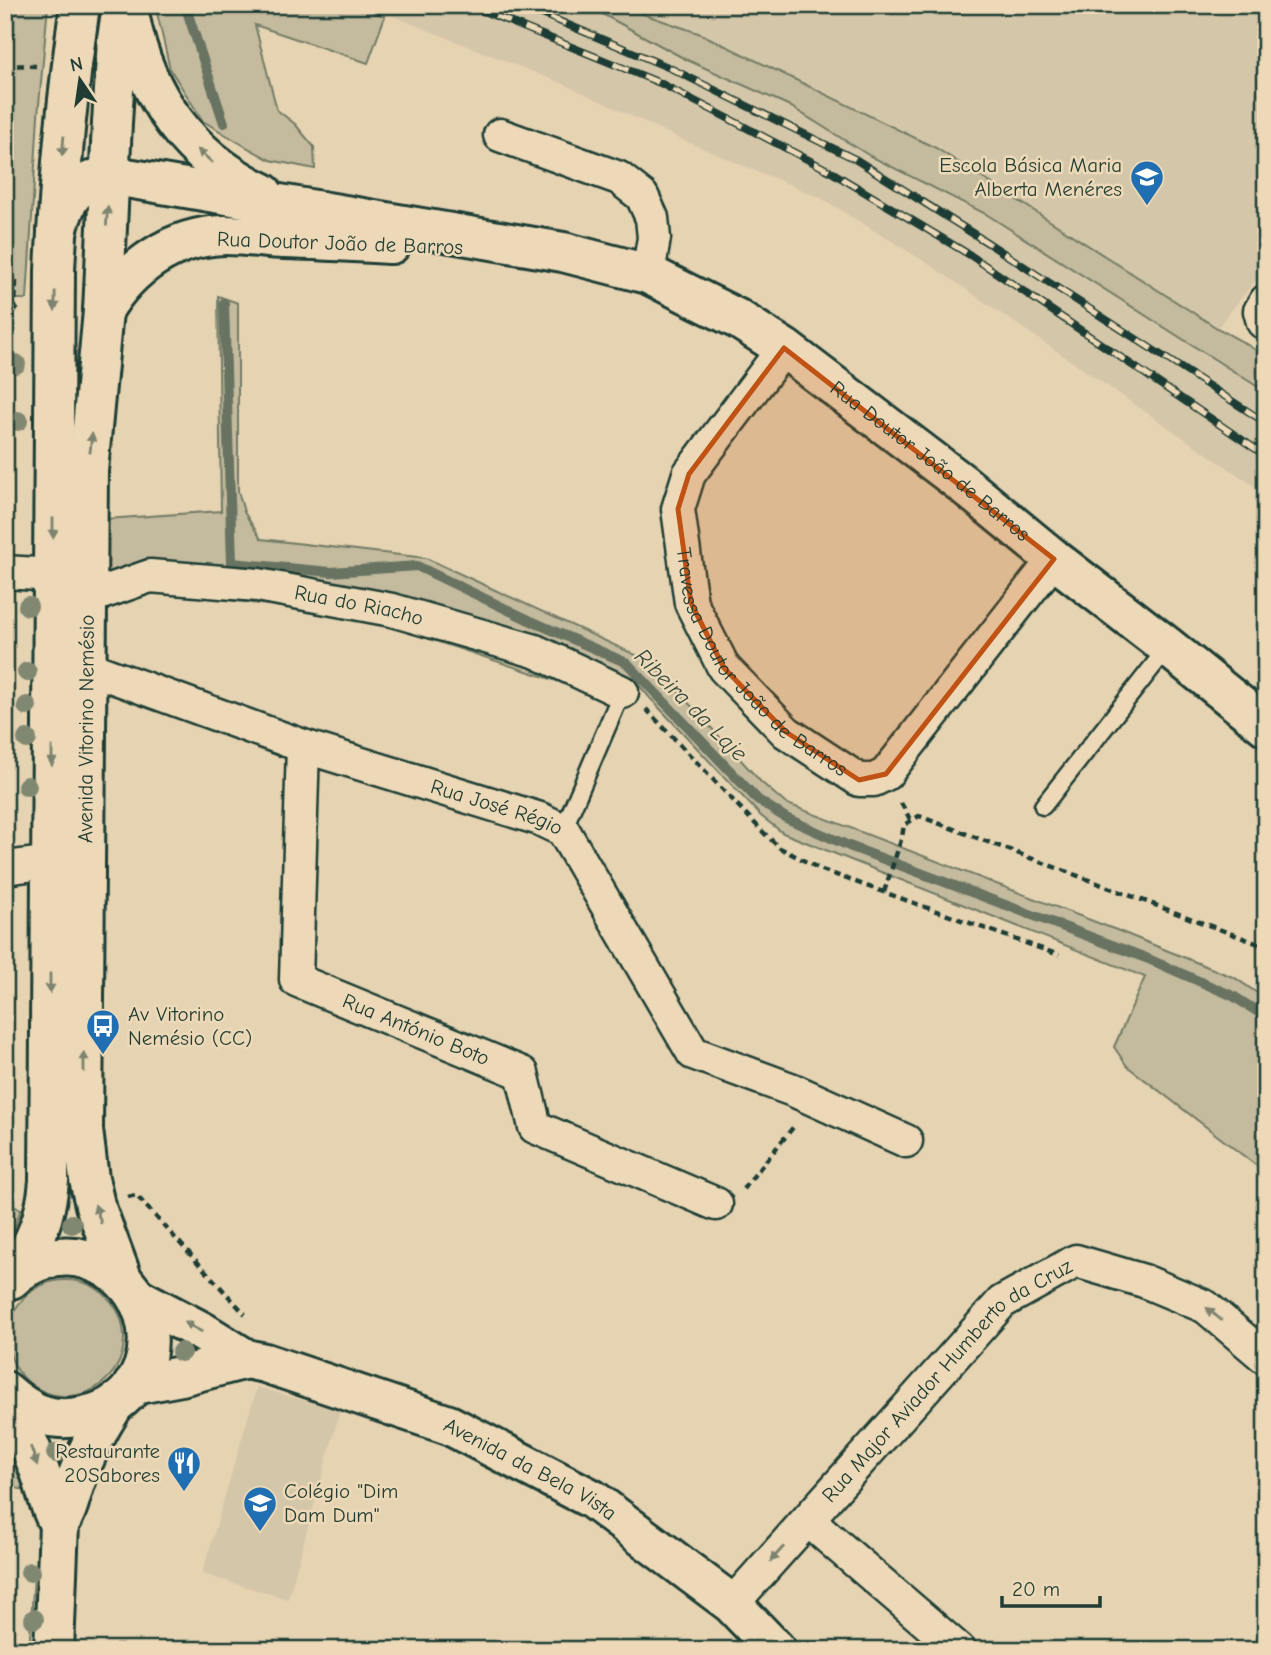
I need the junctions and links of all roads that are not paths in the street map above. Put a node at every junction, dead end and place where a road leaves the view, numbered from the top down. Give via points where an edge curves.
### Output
1 (80, 5) edge
2 (122, 5) edge
3 (128, 5) edge
4 (500, 135) dead end
5 (109, 175) junction
6 (308, 209) junction
7 (57, 232) junction
8 (563, 252) junction
9 (648, 274) junction
10 (103, 311) junction
11 (784, 348) junction
12 (1054, 559) junction
13 (5, 572) edge
14 (53, 575) junction
15 (87, 598) junction
16 (1168, 647) junction
17 (86, 667) junction
18 (622, 692) joint
19 (1266, 726) edge
20 (303, 746) junction
21 (1043, 806) dead end
22 (563, 830) junction
23 (5, 848) edge
24 (51, 852) junction
25 (5, 868) edge
26 (906, 1141) dead end
27 (716, 1204) road end
28 (11, 1279) edge
29 (130, 1288) junction
30 (1266, 1358) edge
31 (246, 1359) junction
32 (5, 1393) edge
33 (124, 1394) junction
34 (808, 1520) junction
35 (59, 1524) junction
36 (732, 1604) junction
37 (54, 1650) edge
38 (776, 1650) edge
39 (959, 1650) edge

1 -> 7 street, Avenida Vitorino Nemésio
2 - 5 street, Avenida Vitorino Nemésio
6 -> 3 street, Rua Doutor João de Barros via 242,183 187,138 144,71
4 - 9 street via 620,178 642,196 652,218 654,238
5 - 6 street, Rua Doutor João de Barros
5 - 7 street via 91,179 76,191 64,207
10 -> 5 street, Avenida Vitorino Nemésio
6 - 8 street, Rua Doutor João de Barros
7 -> 14 street, Avenida Vitorino Nemésio
8 - 9 street, Rua Doutor João de Barros
8 - 10 street, Rua Doutor João de Barros via 213,236 180,244 149,260 131,274
9 - 11 street, Rua Doutor João de Barros
15 -> 10 street, Avenida Vitorino Nemésio via 88,471
11 - 12 street, Rua Doutor João de Barros
11 - 12 street, Travessa Doutor João de Barros via 689,474 678,509 691,603 724,668 786,732 859,780 886,774
12 - 16 street, Rua Doutor João de Barros
13 - 14 street
14 -> 24 street, Avenida Vitorino Nemésio
15 - 17 street, Avenida Vitorino Nemésio
15 - 18 street, Rua do Riacho via 150,576 258,585 392,610 535,651
16 - 19 street, Rua Doutor João de Barros
16 - 21 lane
17 - 20 street, Rua José Régio
29 -> 17 street, Avenida Vitorino Nemésio via 95,1205 83,1130
18 - 22 lane
20 - 22 street, Rua José Régio
20 - 27 street, Rua António Boto via 296,981 522,1073 535,1127
22 - 26 street, Rua José Régio via 694,1053 793,1090
23 - 24 street
24 - 25 street
24 -> 28 street, Avenida Vitorino Nemésio via 47,1200 35,1241
28 - 29 street, Avenida da Bela Vista via 36,1262 58,1256 103,1265
31 -> 29 street, Avenida da Bela Vista
29 - 33 street, Avenida Vitorino Nemésio via 146,1319 148,1342 144,1364
30 -> 34 street, Rua Major Aviador Humberto da Cruz via 1206,1307 1144,1281 1076,1261 1002,1303
31 - 33 street, Avenida da Bela Vista
31 - 36 street, Avenida da Bela Vista via 449,1425 592,1499
32 - 33 street, Avenida da Bela Vista via 44,1416 69,1419 94,1414
32 -> 35 street
33 - 35 street, Avenida Vitorino Nemésio via 99,1427
34 -> 36 street, Rua Major Aviador Humberto da Cruz
34 - 39 street
35 - 37 street
36 - 38 street, Avenida da Bela Vista

